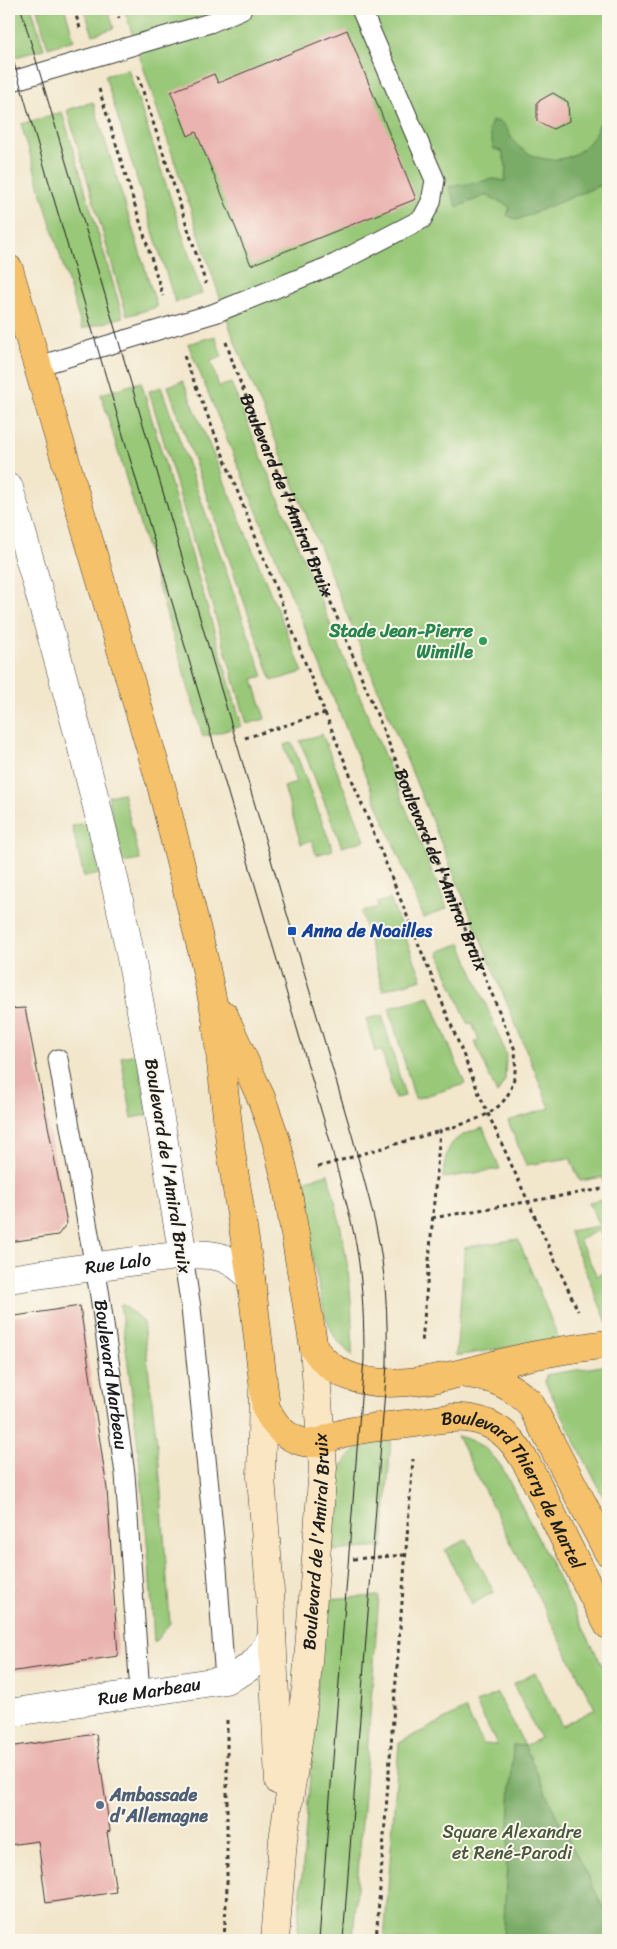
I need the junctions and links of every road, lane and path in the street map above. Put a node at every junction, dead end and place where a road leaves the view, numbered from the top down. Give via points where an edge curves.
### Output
1 (74, 9) edge
2 (116, 9) edge
3 (242, 9) edge
4 (361, 9) edge
5 (128, 47) junction
6 (89, 58) junction
7 (9, 82) edge
8 (9, 269) edge
9 (215, 313) junction
10 (172, 326) junction
11 (38, 366) junction
12 (9, 488) edge
13 (325, 713) junction
14 (245, 738) dead end
15 (204, 959) junction
16 (58, 1059) dead end
17 (488, 1114) junction
18 (440, 1131) junction
19 (311, 1169) dead end
20 (608, 1188) edge
21 (528, 1201) junction
22 (432, 1218) junction
23 (184, 1256) junction
24 (95, 1266) junction
25 (251, 1278) junction
26 (9, 1279) edge
27 (580, 1317) dead end
28 (608, 1344) edge
29 (422, 1345) dead end
30 (314, 1348) junction
31 (462, 1374) junction
32 (263, 1386) junction
33 (322, 1443) junction
34 (414, 1457) dead end
35 (608, 1552) edge
36 (405, 1555) junction
37 (348, 1559) dead end
38 (608, 1625) edge
39 (272, 1635) junction
40 (225, 1680) junction
41 (140, 1694) junction
42 (9, 1712) edge
43 (226, 1715) dead end
44 (283, 1840) junction
45 (224, 1940) edge
46 (275, 1940) edge
47 (376, 1940) edge

1 - 6 path
2 - 5 path, Boulevard de l'Amiral Bruix
3 - 5 lane via 210,23
4 - 9 lane via 435,180 431,202 422,219 335,264
5 - 6 lane
5 - 9 path, Boulevard de l'Amiral Bruix
6 - 7 lane
6 - 10 path
8 - 11 main road, Boulevard de l'Amiral Bruix
9 - 10 lane
9 - 17 path, Boulevard de l'Amiral Bruix via 515,1050 513,1083 506,1098
10 - 11 lane
10 - 13 path
11 - 15 main road, Boulevard de l'Amiral Bruix via 161,785
12 - 23 street, Boulevard de l'Amiral Bruix via 86,761 120,904
13 - 14 path
13 - 17 path
15 - 25 main road, Boulevard de l'Amiral Bruix via 216,1018 231,1152
15 - 30 main road, Boulevard de l'Amiral Bruix via 276,1140
16 - 24 lane, Boulevard Marbeau
17 - 18 path, Boulevard de l'Amiral Bruix
17 - 21 path
18 - 19 path, Boulevard de l'Amiral Bruix
18 - 22 path
20 - 21 path
21 - 22 path
21 - 27 path
22 - 29 path
23 - 24 street, Rue Lalo
23 - 25 street, Rue Lalo via 219,1256 233,1262
23 - 40 lane, Boulevard de l'Amiral Bruix via 217,1568
24 - 26 street, Rue Lalo
24 - 41 lane, Boulevard Marbeau via 125,1474
25 - 32 main road, Boulevard de l'Amiral Bruix
28 - 31 main road via 534,1355
30 - 31 main road via 331,1368 373,1382 407,1383
30 - 33 street, Boulevard de l'Amiral Bruix
31 - 35 main road, Boulevard Thierry de Martel via 500,1381 530,1403
32 - 33 main road, Boulevard Thierry de Martel via 266,1408 274,1424 297,1440
32 - 39 street, Boulevard de l'Amiral Bruix via 261,1478
33 - 38 main road, Boulevard Thierry de Martel via 342,1434 366,1429 452,1418 470,1418 504,1433 517,1448 542,1493
33 - 44 street, Boulevard de l'Amiral Bruix via 323,1467 306,1688
34 - 36 path
36 - 37 path
36 - 47 path
39 - 40 street, Rue Marbeau via 255,1663 241,1674
39 - 44 street, Boulevard de l'Amiral Bruix
40 - 41 street, Rue Marbeau
41 - 42 street, Rue Marbeau
43 - 45 path
44 - 46 street, Boulevard de l'Amiral Bruix

